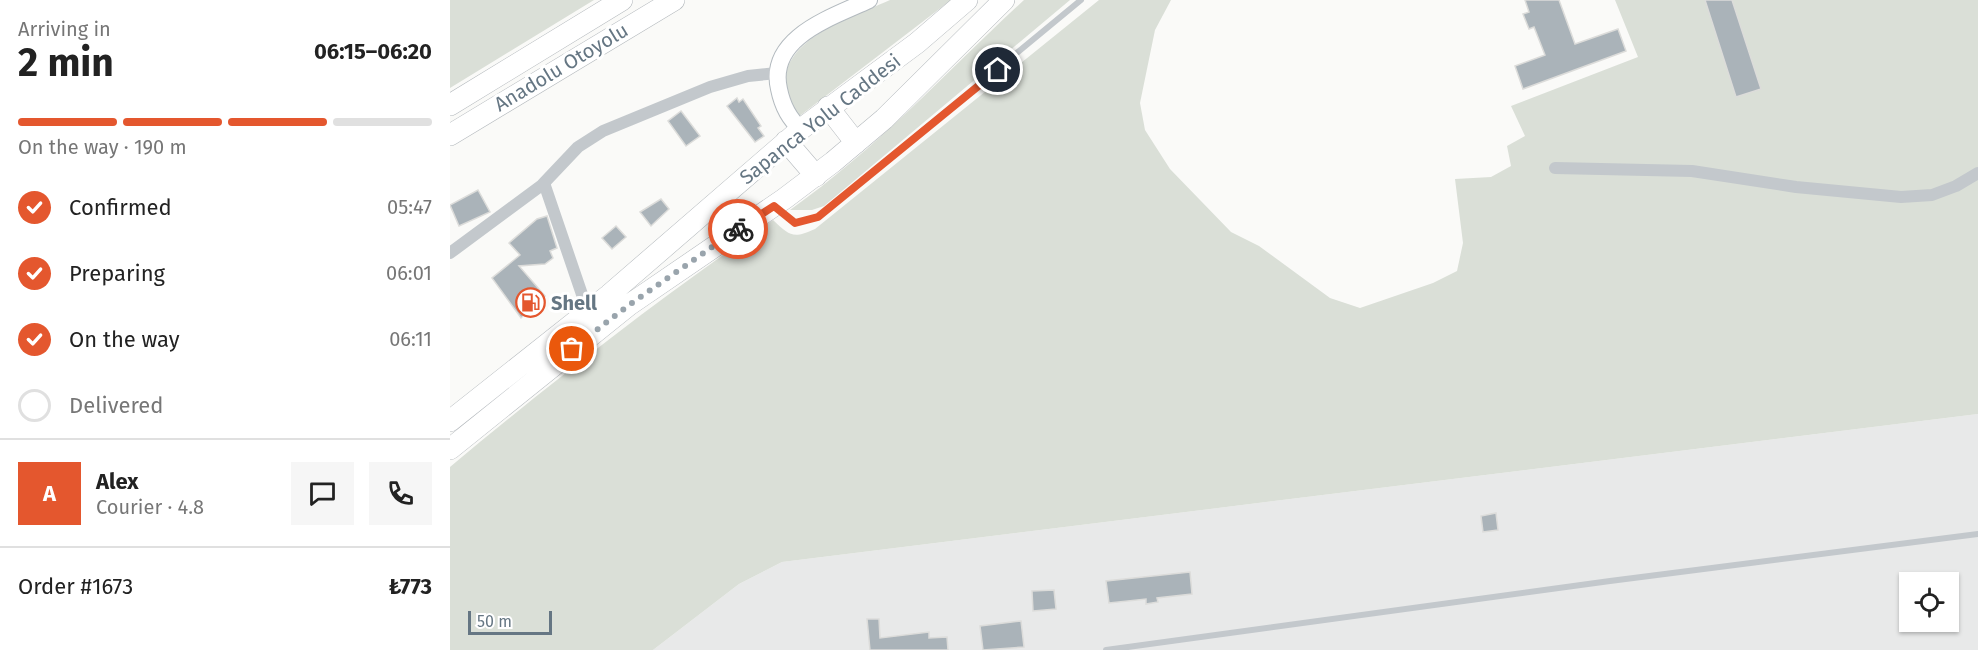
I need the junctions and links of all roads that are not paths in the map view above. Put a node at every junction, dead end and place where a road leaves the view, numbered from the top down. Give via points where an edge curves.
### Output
1 (622, 0) edge
2 (674, 0) edge
3 (869, 0) edge
4 (967, 0) edge
5 (1004, 0) edge
6 (1081, 0) edge
7 (777, 73) junction
8 (450, 105) edge
9 (828, 107) junction
10 (450, 135) edge
11 (794, 135) junction
12 (856, 143) junction
13 (1555, 168) dead end
14 (1978, 173) edge
15 (816, 176) junction
16 (544, 183) junction
17 (774, 206) junction
18 (450, 253) edge
19 (588, 312) junction
20 (450, 421) edge
21 (450, 449) edge
22 (1978, 534) edge
23 (1106, 650) edge

1 - 8 highway, Anadolu Otoyolu
2 - 10 highway, Anadolu Otoyolu
3 - 7 street via 798,36 784,53
4 - 9 highway, Sapanca Yolu Caddesi via 917,43
5 - 12 highway, Sapanca Yolu Caddesi
6 - 17 lane via 818,217 795,223
7 - 11 street via 780,96
7 - 16 street via 710,87 603,131 578,147
9 - 11 highway, Sapanca Yolu Caddesi
9 - 12 highway
11 - 15 highway
11 - 19 highway, Sapanca Yolu Caddesi
12 - 15 highway, Sapanca Yolu Caddesi
13 - 14 street via 1692,171 1796,187 1901,197 1932,195
15 - 17 highway, Sapanca Yolu Caddesi
16 - 18 street
16 - 19 street
17 - 21 highway, Sapanca Yolu Caddesi via 629,305
19 - 20 highway, Sapanca Yolu Caddesi
22 - 23 lane

